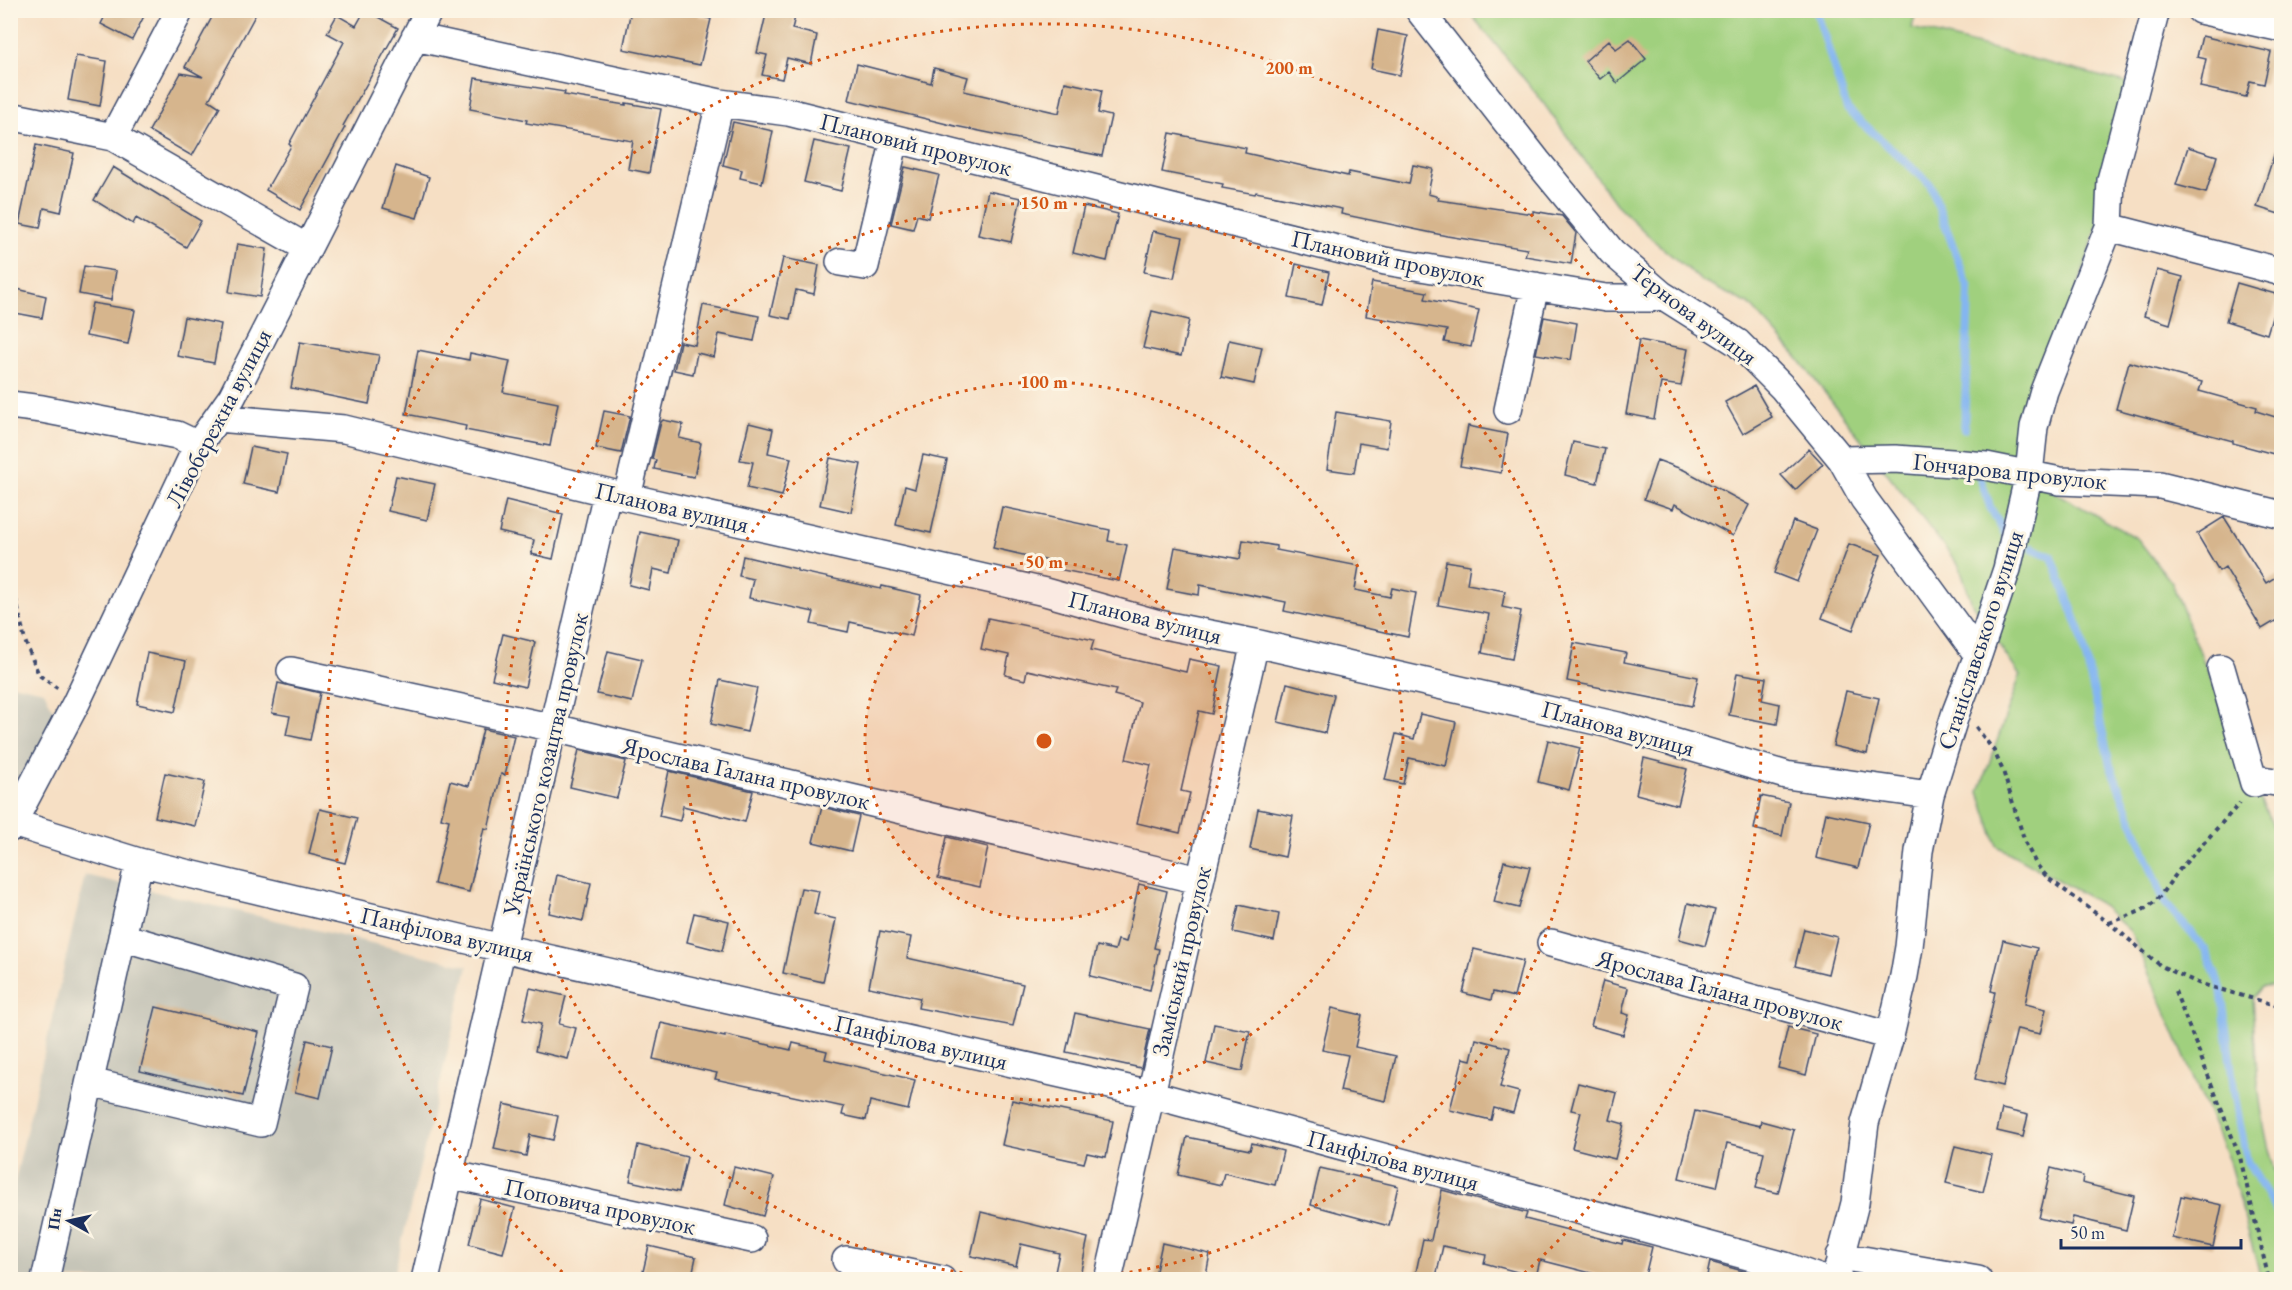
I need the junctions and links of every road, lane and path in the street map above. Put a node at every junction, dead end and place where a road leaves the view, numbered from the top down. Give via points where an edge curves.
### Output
1 (180, 10) edge
2 (429, 10) edge
3 (1419, 10) edge
4 (2156, 10) edge
5 (2200, 10) edge
6 (2282, 28) edge
7 (415, 37) junction
8 (720, 103) junction
9 (10, 116) edge
10 (112, 137) junction
11 (895, 139) junction
12 (2109, 227) junction
13 (308, 248) junction
14 (840, 262) dead end
15 (2282, 272) edge
16 (1535, 286) junction
17 (1662, 295) junction
18 (10, 405) edge
19 (1508, 410) dead end
20 (218, 418) junction
21 (198, 445) junction
22 (1842, 460) junction
23 (2030, 474) junction
24 (617, 495) junction
25 (2282, 515) edge
26 (10, 572) edge
27 (1256, 643) junction
28 (1978, 655) junction
29 (2221, 668) dead end
30 (291, 671) dead end
31 (76, 703) junction
32 (1956, 712) junction
33 (554, 728) junction
34 (2254, 783) junction
35 (2282, 783) edge
36 (1930, 795) junction
37 (12, 826) edge
38 (139, 862) junction
39 (1199, 880) junction
40 (2109, 923) junction
41 (122, 937) junction
42 (1551, 944) dead end
43 (502, 948) junction
44 (2175, 991) dead end
45 (2282, 1007) edge
46 (1890, 1036) junction
47 (90, 1082) junction
48 (1150, 1094) junction
49 (449, 1174) junction
50 (752, 1239) dead end
51 (846, 1260) dead end
52 (1837, 1268) edge
53 (45, 1280) edge
54 (425, 1280) edge
55 (942, 1280) edge
56 (1108, 1280) edge
57 (1824, 1280) edge
58 (1978, 1280) edge
59 (2269, 1280) edge

1 - 10 street
2 - 7 street, Лівобережна вулиця
3 - 17 street, Тернова вулиця via 1612,252
4 - 12 street, Станіславського вулиця via 2111,180
5 - 6 street
7 - 8 street, Плановий провулок
7 - 13 street, Лівобережна вулиця
8 - 11 street, Плановий провулок via 788,112
8 - 24 street, Українського козацтва провулок
9 - 10 street
10 - 13 street
11 - 14 street via 865,266
11 - 16 street, Плановий провулок via 1385,261
12 - 15 street
12 - 23 street, Станіславського вулиця via 2044,391 2034,427
13 - 20 street, Лівобережна вулиця
16 - 17 street, Плановий провулок via 1606,298
16 - 19 street
17 - 22 street, Тернова вулиця via 1738,343 1762,365
18 - 21 street via 177,435
20 - 21 street, Лівобережна вулиця
20 - 24 street, Планова вулиця via 344,429
21 - 31 street, Лівобережна вулиця
22 - 23 street, Гончарова провулок via 1952,463
22 - 28 street, Тернова вулиця via 1864,499
23 - 25 street, Гончарова провулок via 2069,482 2160,485
23 - 28 street, Станіславського вулиця via 2007,569
24 - 27 street, Планова вулиця via 1045,592 1159,624
24 - 33 street, Українського козацтва провулок
26 - 31 path via 25,641 39,675
27 - 36 street, Планова вулиця via 1618,726 1786,775
27 - 39 street, Заміський провулок
28 - 32 street, Станіславського вулиця
29 - 34 street
30 - 33 street, Ярослава Галана провулок
31 - 37 street, Лівобережна вулиця
32 - 36 street, Станіславського вулиця
32 - 40 path via 1979,730 1994,751 2036,864 2048,878
33 - 39 street, Ярослава Галана провулок
33 - 43 street, Українського козацтва провулок
34 - 35 street
34 - 40 path via 2250,793 2156,901
36 - 46 street, Станіславського вулиця via 1919,851 1910,947
37 - 38 street, Панфілова вулиця
38 - 41 street
38 - 43 street, Панфілова вулиця
39 - 48 street, Заміський провулок
40 - 45 path via 2161,966 2198,983
41 - 47 street
41 - 47 street via 294,987 261,1123
42 - 46 street, Ярослава Галана провулок
43 - 48 street, Панфілова вулиця
43 - 49 street, Українського козацтва провулок
44 - 59 path via 2240,1157
46 - 52 street, Станіславського вулиця via 1865,1123 1855,1203
47 - 53 street
48 - 56 street, Заміський провулок
48 - 57 street, Панфілова вулиця via 1785,1266
49 - 50 street, Поповича провулок
49 - 54 street, Українського козацтва провулок
51 - 55 street
52 - 58 street

